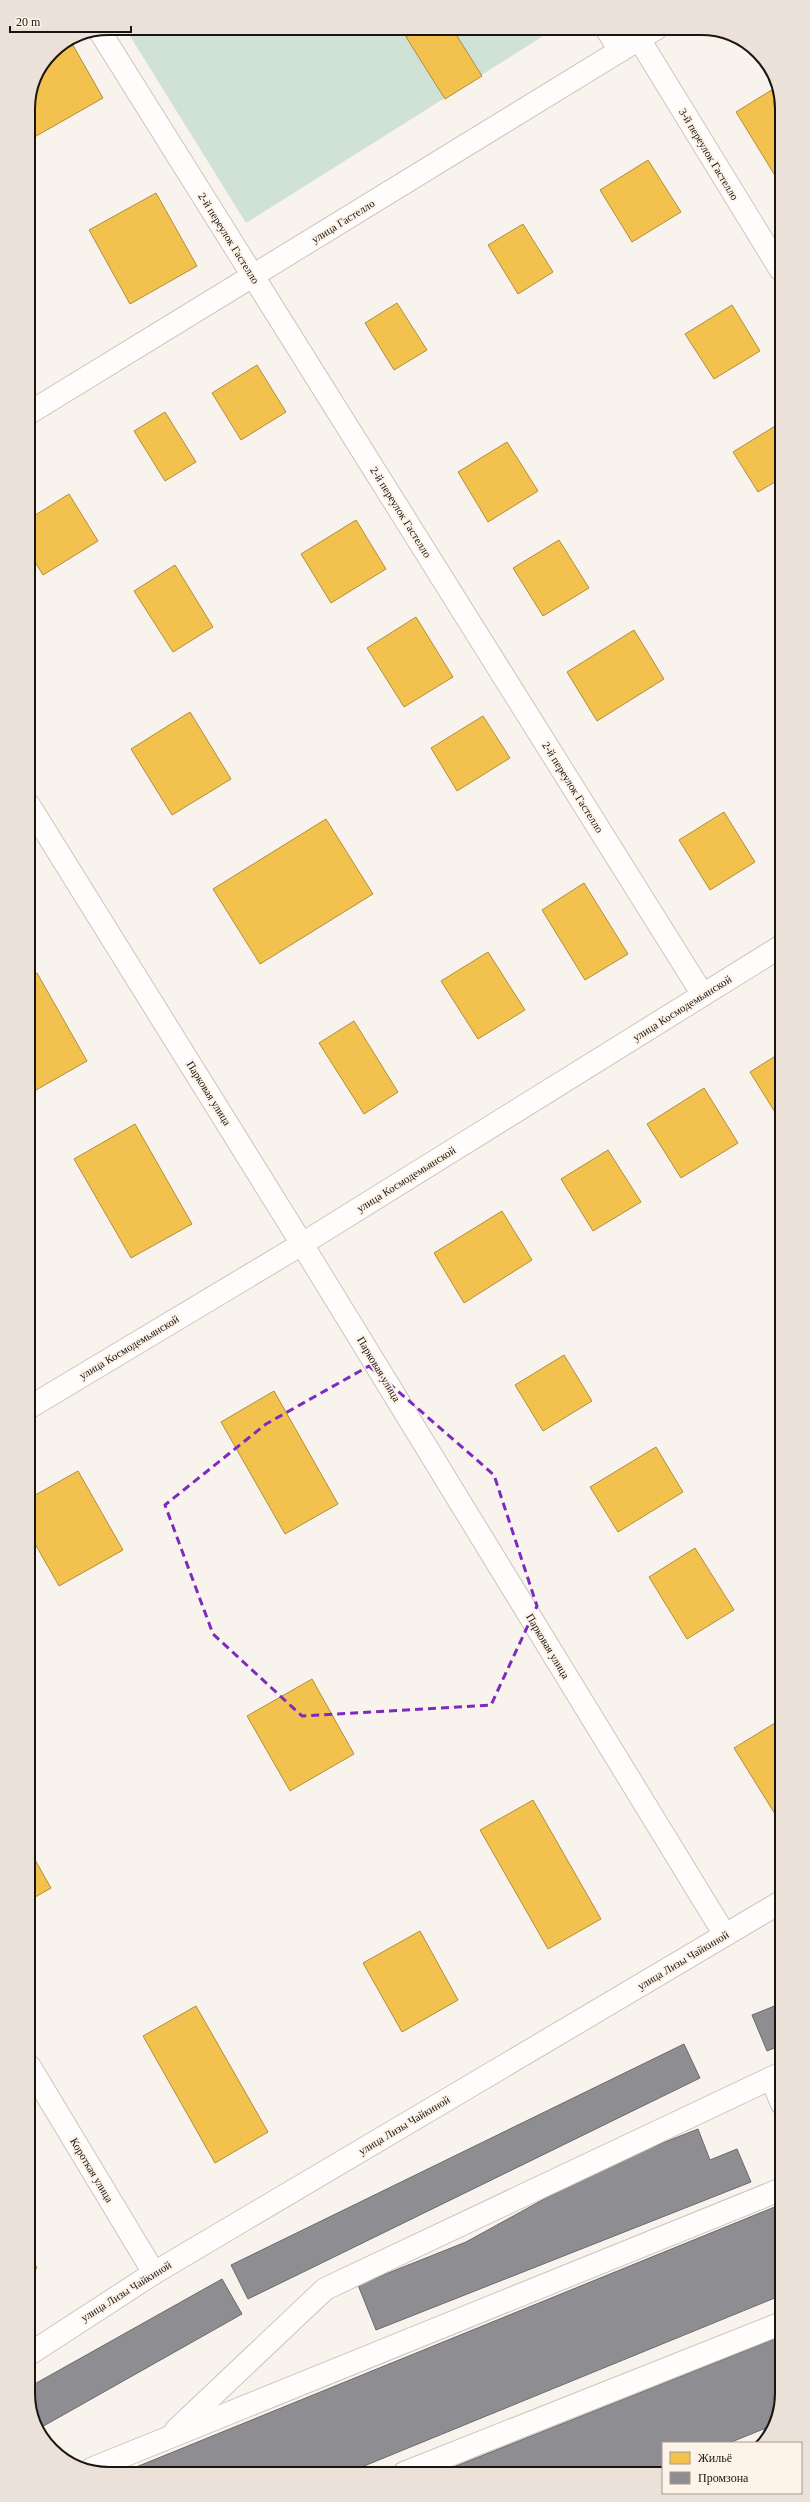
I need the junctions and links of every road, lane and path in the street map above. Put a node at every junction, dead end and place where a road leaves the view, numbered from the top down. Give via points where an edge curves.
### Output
1 (610, 35) edge
2 (646, 35) edge
3 (649, 35) edge
4 (103, 36) edge
5 (620, 51) junction
6 (775, 260) edge
7 (253, 276) junction
8 (35, 409) edge
9 (35, 815) edge
10 (775, 950) edge
11 (703, 995) junction
12 (302, 1244) junction
13 (35, 1399) edge
14 (775, 1906) edge
15 (725, 1935) junction
16 (35, 2075) edge
17 (775, 2075) edge
18 (775, 2192) edge
19 (154, 2273) junction
20 (775, 2326) edge
21 (35, 2350) edge
22 (166, 2439) junction
23 (96, 2466) edge
24 (419, 2467) edge

1 - 5 street
2 - 5 street, улица Гастелло
3 - 6 street, 3-й переулок Гастелло
4 - 7 street, 2-й переулок Гастелло
5 - 7 street, улица Гастелло
7 - 8 street, улица Гастелло
7 - 11 street, 2-й переулок Гастелло
9 - 12 street, Парковая улица
10 - 11 street, улица Космодемьянской
11 - 12 street, улица Космодемьянской
12 - 13 street, улица Космодемьянской
12 - 15 street, Парковая улица
14 - 15 street, улица Лизы Чайкиной
15 - 19 street, улица Лизы Чайкиной
16 - 19 street, Короткая улица
17 - 22 street via 325,2289
18 - 22 street
19 - 21 street, улица Лизы Чайкиной
20 - 24 street
22 - 23 street

